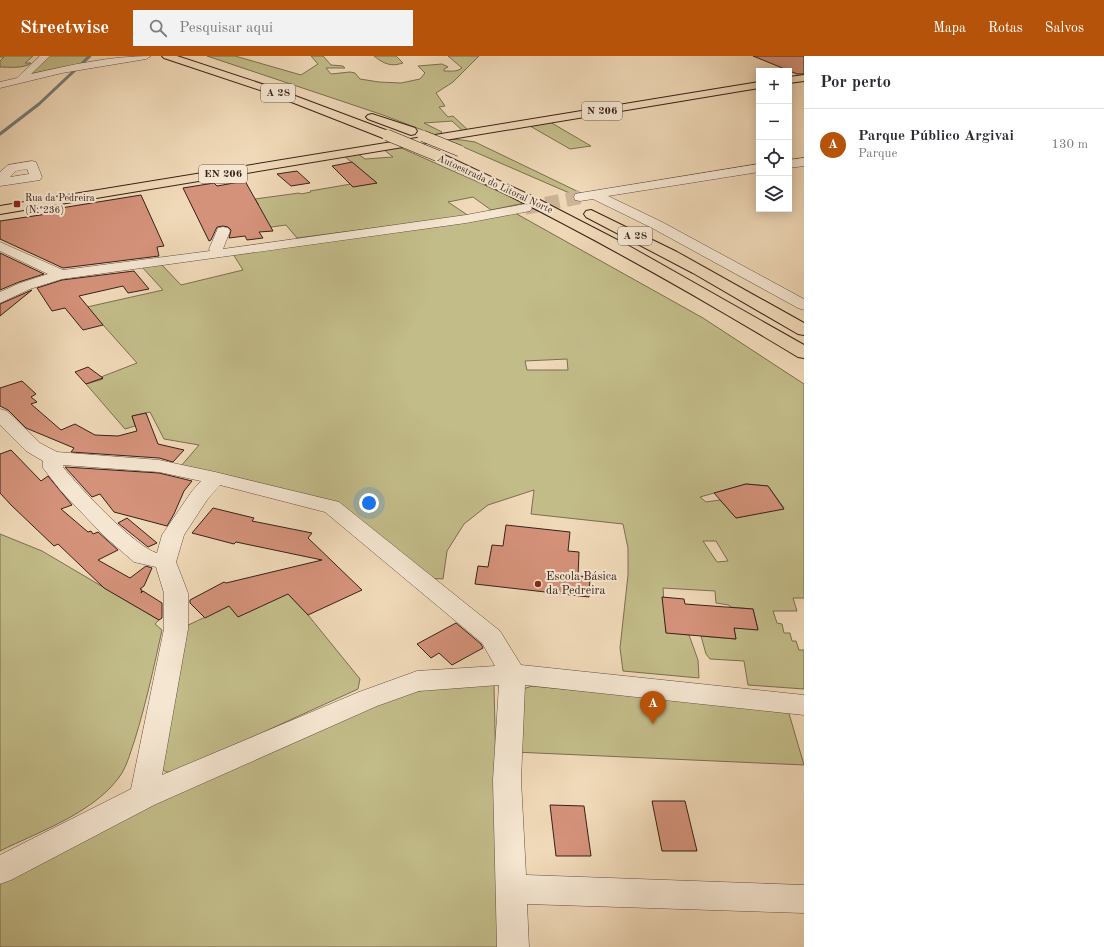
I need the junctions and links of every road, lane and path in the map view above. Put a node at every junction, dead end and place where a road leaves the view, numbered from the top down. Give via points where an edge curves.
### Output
1 (45, 56) edge
2 (146, 56) edge
3 (167, 56) edge
4 (193, 56) edge
5 (19, 69) dead end
6 (31, 69) junction
7 (804, 78) edge
8 (21, 79) junction
9 (792, 80) edge
10 (0, 85) edge
11 (756, 85) edge
12 (343, 107) dead end
13 (358, 112) dead end
14 (446, 137) joint
15 (474, 158) dead end
16 (804, 162) edge
17 (488, 164) dead end
18 (792, 164) edge
19 (756, 168) edge
20 (530, 185) tunnel mouth
21 (595, 195) junction
22 (580, 198) tunnel mouth
23 (565, 202) tunnel mouth
24 (525, 208) tunnel mouth
25 (0, 210) edge
26 (223, 231) dead end
27 (0, 246) edge
28 (219, 254) junction
29 (60, 275) junction
30 (0, 298) edge
31 (804, 305) edge
32 (804, 330) edge
33 (804, 353) edge
34 (0, 415) edge
35 (53, 458) junction
36 (215, 478) junction
37 (165, 562) junction
38 (513, 674) junction
39 (804, 705) edge
40 (144, 796) junction
41 (0, 870) edge
42 (511, 889) junction
43 (804, 899) edge
44 (513, 947) edge

1 - 6 street
2 - 8 street
3 - 33 main road, Autoestrada do Litoral Norte / A 28, bridge via 270,90 438,156 515,192 634,254 731,308
4 - 12 main road, A 28
5 - 6 street
6 - 8 street
7 - 9 main road
8 - 10 street
11 - 14 main road, N 206
13 - 15 main road, Autoestrada do Litoral Norte, bridge
14 - 25 main road, EN 206
16 - 18 street
17 - 20 main road, Autoestrada do Litoral Norte
19 - 21 street
21 - 22 street
21 - 31 street via 657,225
23 - 32 main road, Autoestrada do Litoral Norte / A 28 via 642,239
24 - 28 street via 466,219
26 - 28 street via 216,249
27 - 29 street
28 - 29 street
29 - 30 street via 25,286
34 - 35 street via 33,447
35 - 36 street via 158,466
35 - 37 street via 53,468 68,487 112,531 142,557
36 - 37 street via 199,496 174,535
36 - 38 street via 332,507 491,636
37 - 40 street via 176,593 176,629
38 - 39 street
38 - 40 street via 417,681 368,699
38 - 42 street via 507,780
40 - 41 street
42 - 43 street
42 - 44 street

